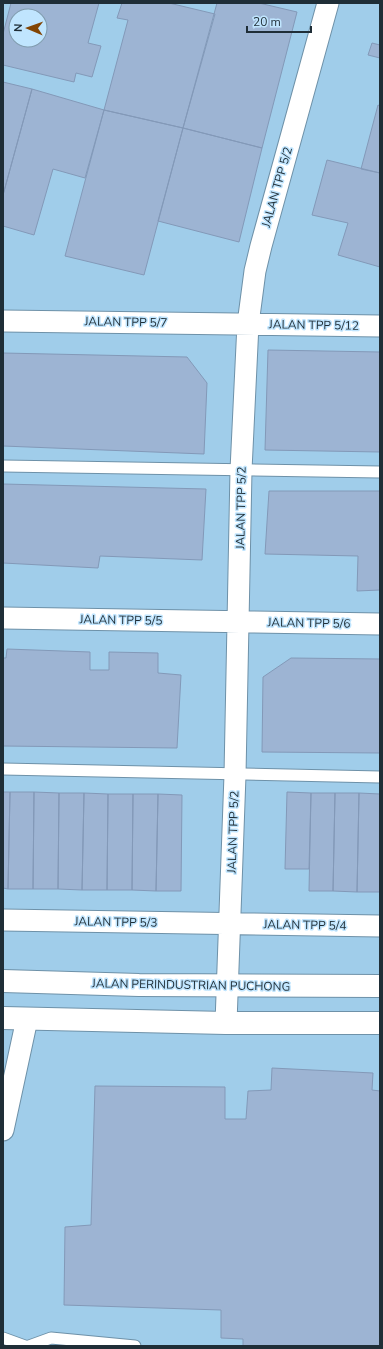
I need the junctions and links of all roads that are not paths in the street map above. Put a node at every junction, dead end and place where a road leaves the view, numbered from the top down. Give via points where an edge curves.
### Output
1 (328, 3) edge
2 (3, 321) edge
3 (248, 324) junction
4 (380, 326) edge
5 (3, 466) edge
6 (242, 470) junction
7 (380, 472) edge
8 (3, 618) edge
9 (238, 622) junction
10 (380, 624) edge
11 (3, 769) edge
12 (235, 775) junction
13 (380, 777) edge
14 (3, 920) edge
15 (230, 924) junction
16 (380, 926) edge
17 (3, 981) edge
18 (227, 986) junction
19 (380, 986) edge
20 (3, 1018) edge
21 (28, 1019) junction
22 (226, 1022) junction
23 (380, 1023) edge
24 (3, 1130) edge
25 (3, 1338) edge
26 (25, 1346) edge
27 (29, 1346) edge
28 (135, 1346) edge

1 - 3 street, JALAN TPP 5/2 via 261,246
2 - 3 street, JALAN TPP 5/7
3 - 4 street, JALAN TPP 5/12
3 - 6 street, JALAN TPP 5/2
5 - 6 lane
6 - 7 lane
6 - 9 street, JALAN TPP 5/2
8 - 9 street, JALAN TPP 5/5
9 - 10 street, JALAN TPP 5/6
9 - 12 street, JALAN TPP 5/2
11 - 12 lane
12 - 13 lane
12 - 15 street, JALAN TPP 5/2
14 - 15 street, JALAN TPP 5/3
15 - 16 street, JALAN TPP 5/4
15 - 18 street, JALAN TPP 5/2
17 - 18 street, JALAN PERINDUSTRIAN PUCHONG
18 - 19 street, JALAN PERINDUSTRIAN PUCHONG
18 - 22 street, JALAN TPP 5/2
20 - 21 street
21 - 22 street
21 - 24 street
22 - 23 street
25 - 26 lane
27 - 28 lane via 51,1338

